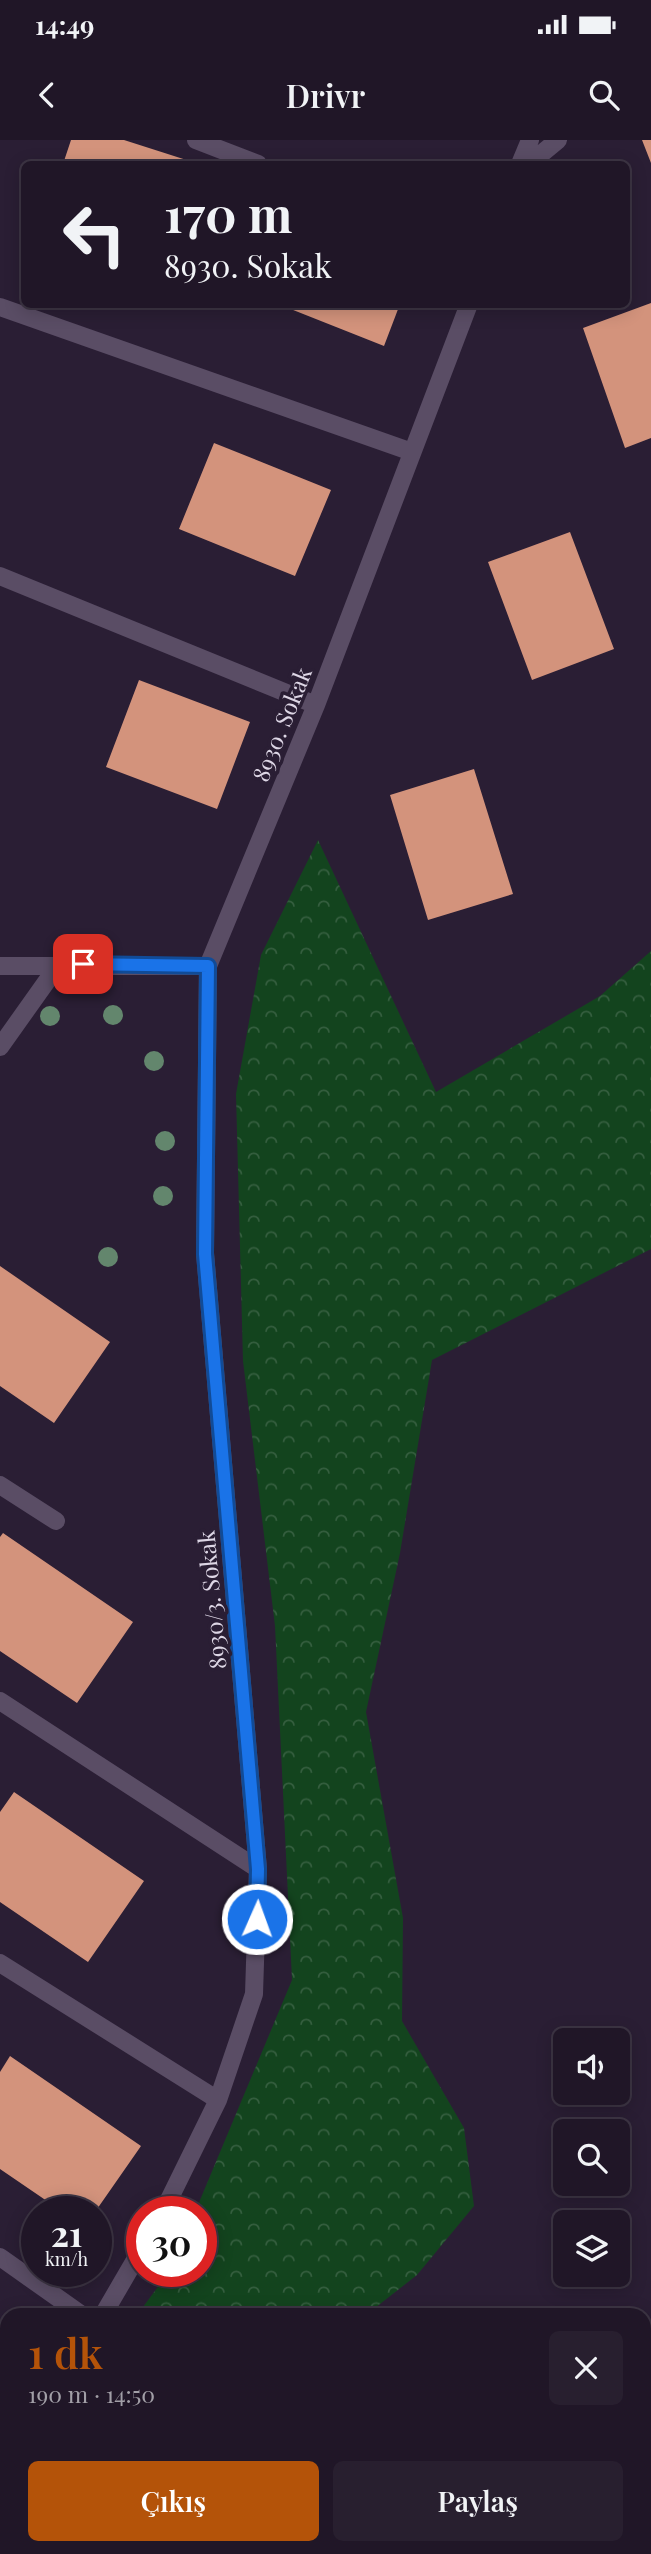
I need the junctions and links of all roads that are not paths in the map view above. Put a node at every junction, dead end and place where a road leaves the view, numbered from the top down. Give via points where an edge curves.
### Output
1 (196, 140) edge
2 (530, 140) edge
3 (558, 140) edge
4 (250, 161) edge
5 (521, 161) edge
6 (533, 161) edge
7 (0, 307) edge
8 (467, 308) edge
9 (412, 452) junction
10 (0, 576) edge
11 (316, 705) junction
12 (59, 964) junction
13 (0, 966) edge
14 (208, 966) junction
15 (0, 1047) edge
16 (0, 1485) edge
17 (56, 1521) dead end
18 (0, 1701) edge
19 (258, 1869) junction
20 (0, 1963) edge
21 (218, 2100) junction
22 (171, 2196) edge
23 (0, 2257) edge
24 (126, 2275) edge
25 (72, 2308) edge
26 (107, 2308) edge

1 - 4 street
2 - 5 street
3 - 6 street
7 - 9 street
8 - 9 street, 8930. Sokak
9 - 11 street, 8930. Sokak
10 - 11 street
11 - 14 street, 8930. Sokak
12 - 13 street
12 - 14 street
12 - 15 street
14 - 19 street, 8930/3. Sokak via 205,1254
16 - 17 street
18 - 19 street
19 - 21 street, 8930/3. Sokak via 254,1994
20 - 21 street
21 - 22 street, 8930/3. Sokak
23 - 25 street
24 - 26 street

